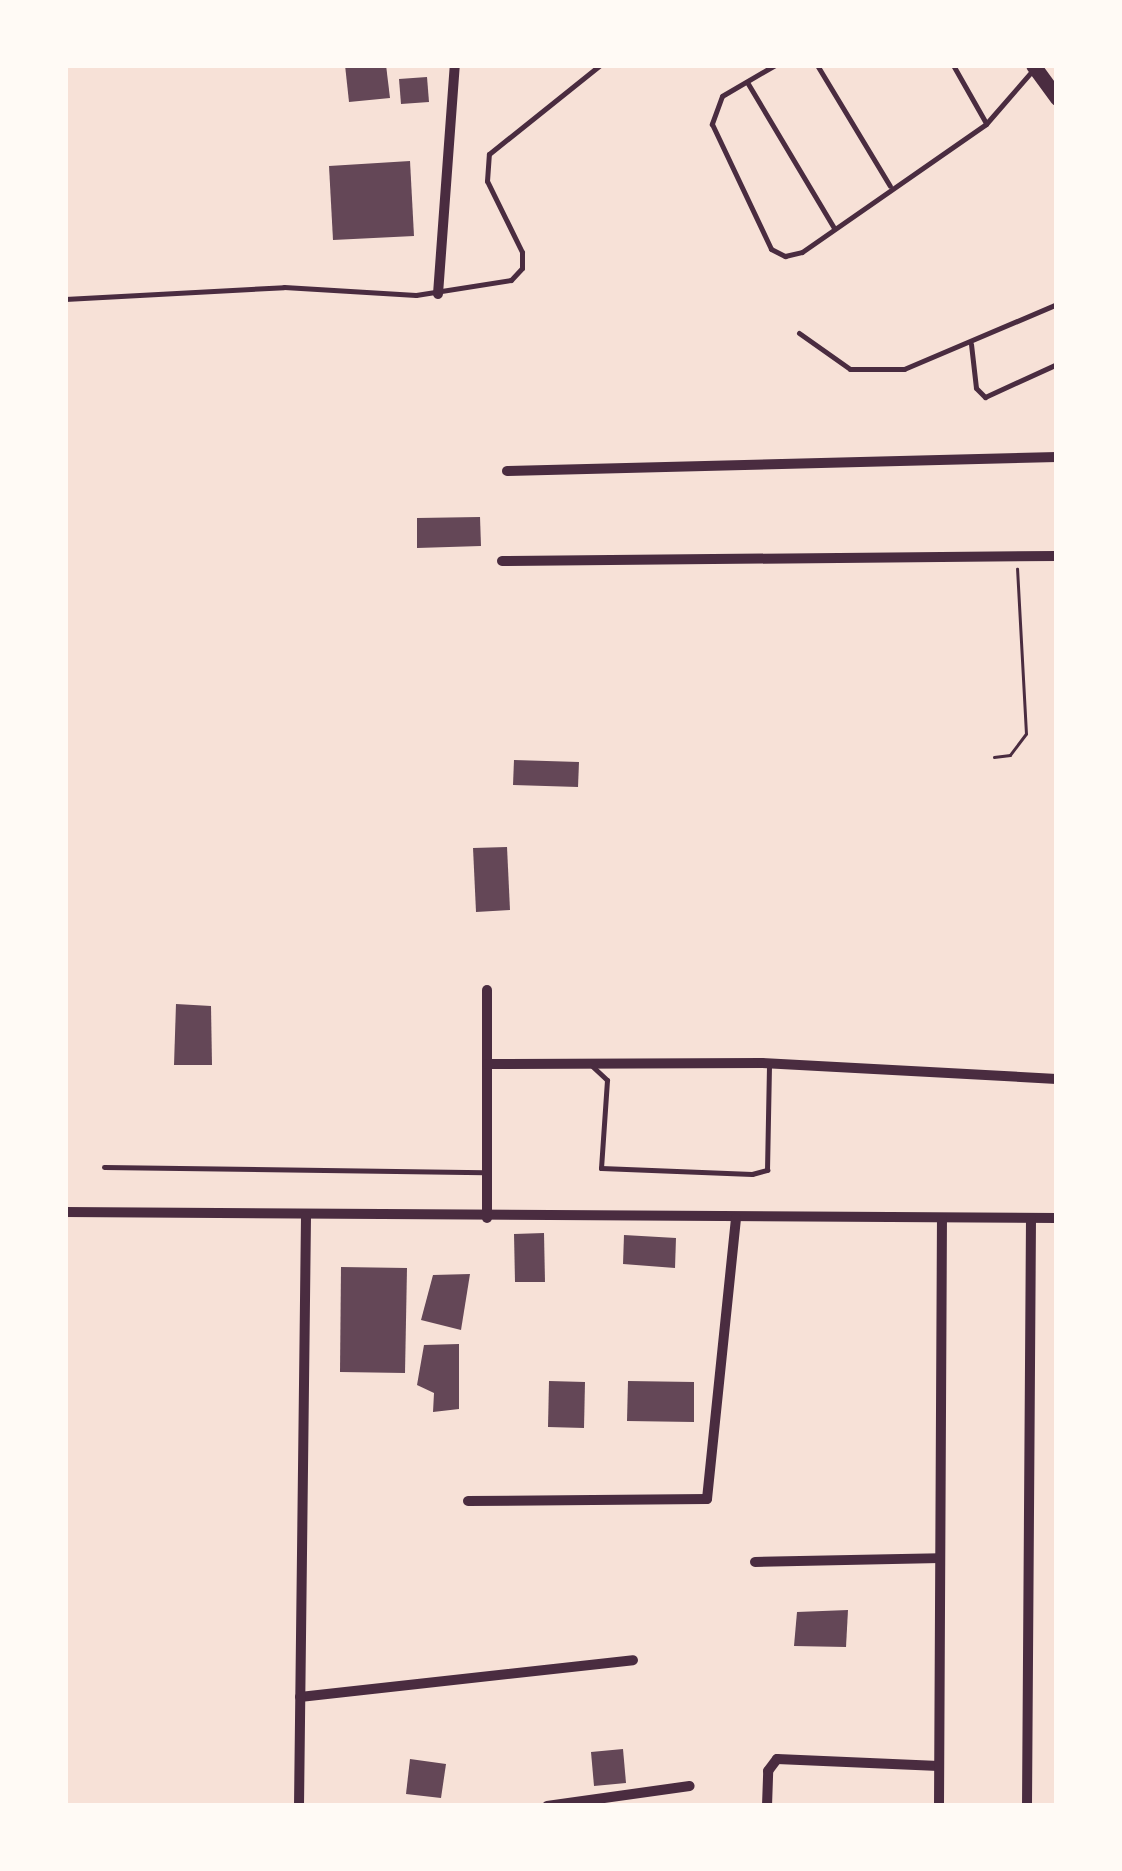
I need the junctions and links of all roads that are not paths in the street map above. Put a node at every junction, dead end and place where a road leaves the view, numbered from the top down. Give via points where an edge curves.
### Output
1 (455, 65) edge
2 (600, 65) edge
3 (775, 65) edge
4 (817, 65) edge
5 (952, 65) edge
6 (1034, 66) edge
7 (747, 82) junction
8 (1057, 98) edge
9 (986, 124) junction
10 (890, 186) junction
11 (834, 228) junction
12 (438, 294) junction
13 (65, 299) edge
14 (1057, 304) edge
15 (799, 333) dead end
16 (971, 344) junction
17 (1057, 364) edge
18 (1057, 457) edge
19 (507, 470) dead end
20 (1057, 556) edge
21 (502, 561) dead end
22 (487, 990) dead end
23 (770, 1063) junction
24 (487, 1064) junction
25 (589, 1064) junction
26 (1057, 1079) edge
27 (104, 1167) dead end
28 (487, 1172) junction
29 (65, 1212) edge
30 (306, 1216) junction
31 (487, 1218) junction
32 (736, 1218) junction
33 (942, 1218) junction
34 (1031, 1218) junction
35 (1057, 1218) edge
36 (468, 1501) dead end
37 (940, 1558) junction
38 (755, 1562) dead end
39 (632, 1660) dead end
40 (300, 1697) junction
41 (939, 1766) junction
42 (690, 1786) dead end
43 (299, 1806) edge
44 (548, 1806) edge
45 (767, 1806) edge
46 (939, 1806) edge
47 (1027, 1806) edge

1 - 12 street
2 - 12 lane via 489,154 486,181 522,252 518,275 486,288
3 - 7 lane
4 - 10 lane
5 - 9 lane
6 - 8 main road
6 - 9 lane
7 - 11 lane
7 - 11 lane via 722,96 712,124 771,249 785,256 802,252
9 - 10 lane
10 - 11 lane
12 - 13 lane via 284,287
14 - 16 lane
15 - 16 lane via 830,360 864,370 904,369
16 - 17 lane via 976,388 985,397 995,398
18 - 19 street
20 - 21 street
22 - 24 street
23 - 25 street
23 - 25 lane via 768,1170 752,1174 601,1168 607,1080
23 - 26 street
24 - 25 street
24 - 28 street
27 - 28 lane
28 - 31 street
29 - 30 street
30 - 31 street
30 - 40 street
31 - 32 street
32 - 33 street
32 - 36 street via 707,1499
33 - 34 street
33 - 37 street
34 - 35 street
34 - 47 street
37 - 38 street
37 - 41 street
39 - 40 street
40 - 43 street
41 - 45 street via 777,1760 768,1771
41 - 46 street
42 - 44 street

